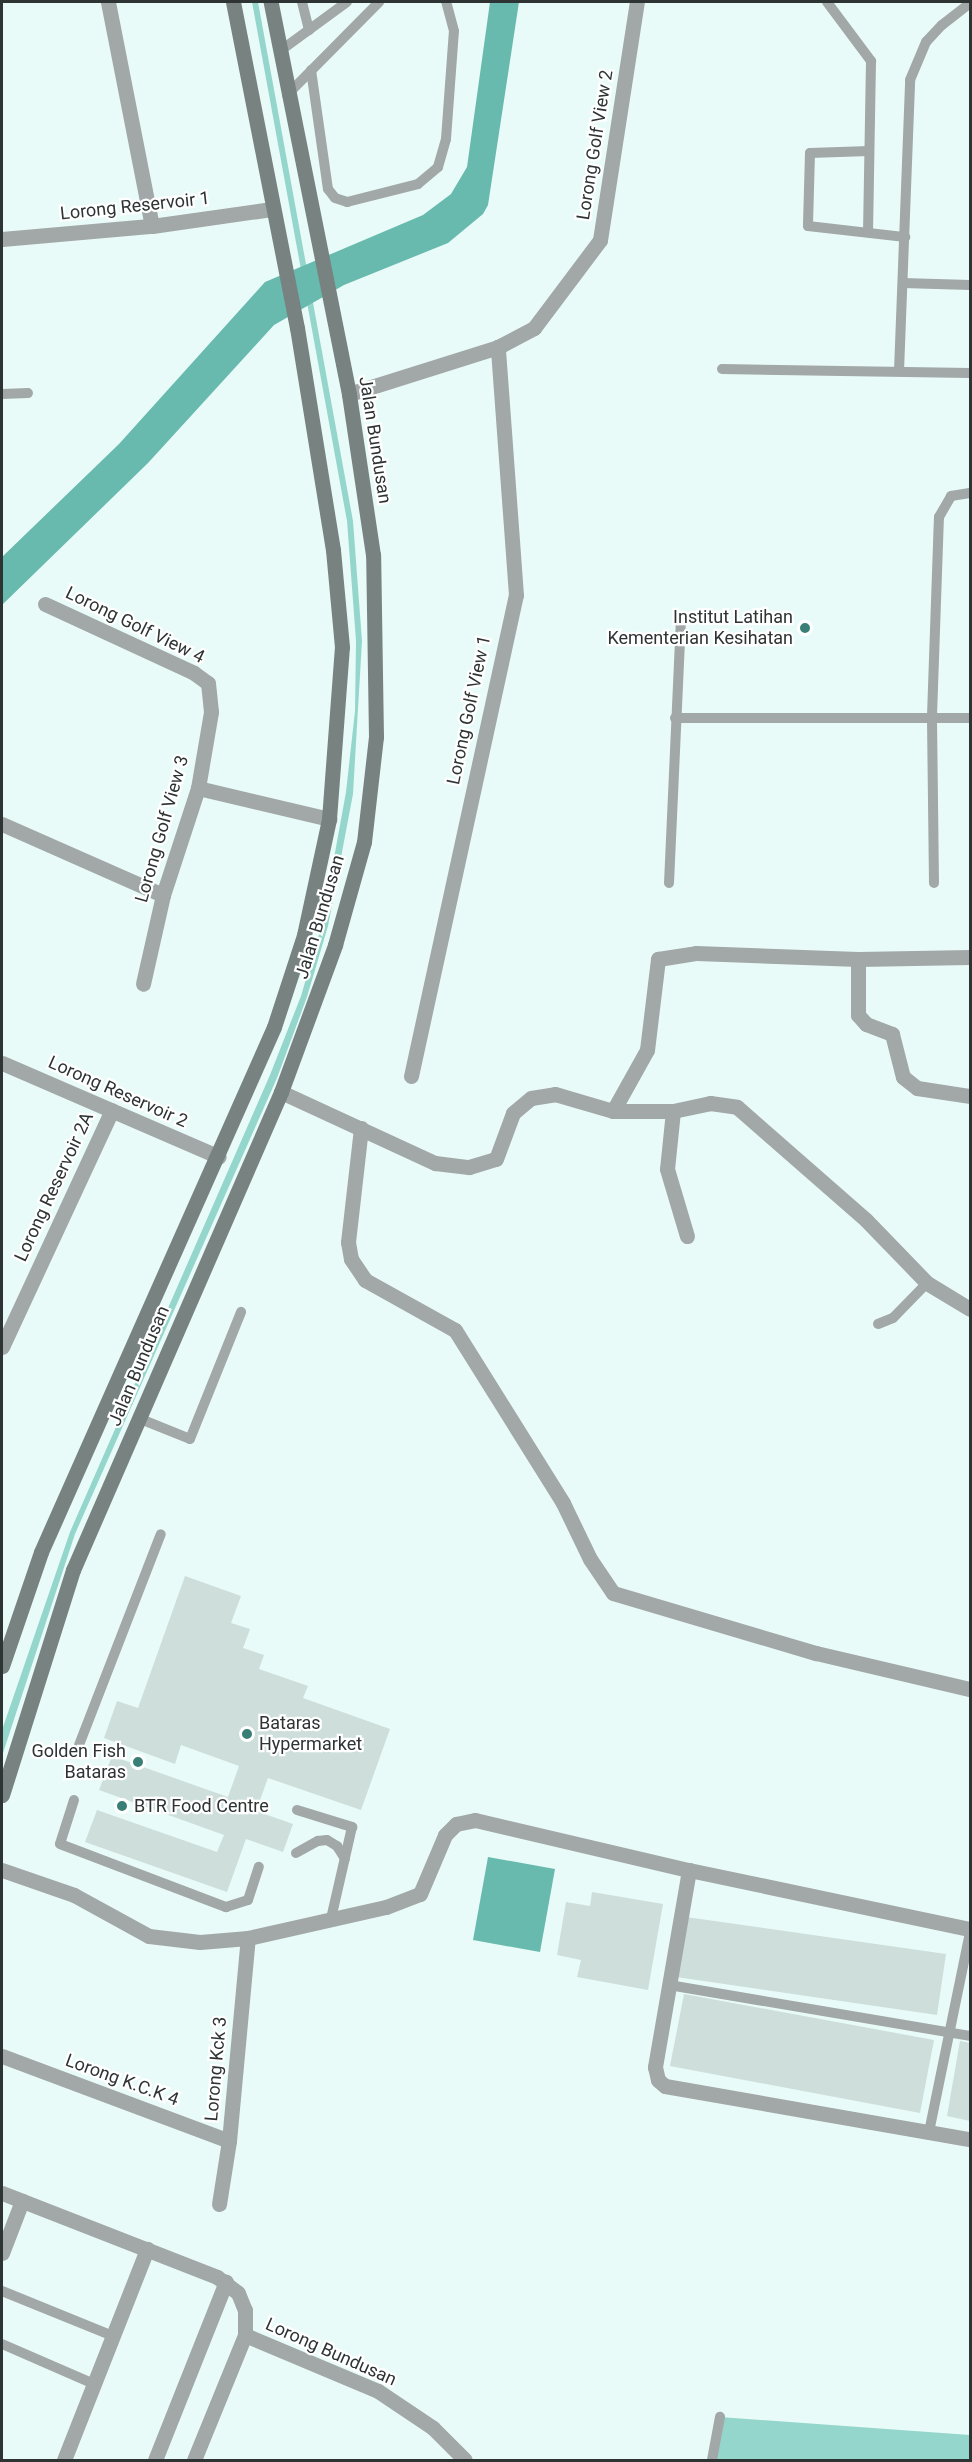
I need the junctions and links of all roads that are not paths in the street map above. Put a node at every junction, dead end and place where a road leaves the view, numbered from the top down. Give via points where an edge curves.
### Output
1 (108, 2) edge
2 (232, 2) edge
3 (271, 2) edge
4 (302, 2) edge
5 (347, 2) edge
6 (379, 2) edge
7 (446, 2) edge
8 (637, 2) edge
9 (826, 2) edge
10 (957, 2) edge
11 (970, 3) edge
12 (956, 14) junction
13 (309, 30) junction
14 (280, 51) junction
15 (310, 70) junction
16 (287, 95) junction
17 (869, 151) junction
18 (272, 209) junction
19 (152, 226) junction
20 (868, 232) junction
21 (905, 237) junction
22 (2, 240) edge
23 (903, 283) junction
24 (970, 285) edge
25 (498, 347) junction
26 (722, 369) dead end
27 (899, 370) junction
28 (970, 373) edge
29 (28, 393) dead end
30 (2, 394) edge
31 (349, 394) junction
32 (970, 493) edge
33 (45, 604) dead end
34 (681, 619) dead end
35 (208, 683) joint
36 (932, 716) junction
37 (675, 718) junction
38 (970, 718) edge
39 (198, 788) junction
40 (329, 819) junction
41 (2, 824) edge
42 (669, 883) dead end
43 (934, 883) dead end
44 (163, 895) junction
45 (970, 957) edge
46 (858, 959) junction
47 (143, 984) dead end
48 (2, 1063) edge
49 (411, 1076) dead end
50 (281, 1092) junction
51 (970, 1096) edge
52 (112, 1110) junction
53 (613, 1111) junction
54 (672, 1111) junction
55 (361, 1128) junction
56 (219, 1157) junction
57 (687, 1236) dead end
58 (927, 1283) junction
59 (970, 1309) edge
60 (241, 1312) dead end
61 (878, 1324) dead end
62 (2, 1347) edge
63 (138, 1418) junction
64 (161, 1534) dead end
65 (2, 1666) edge
66 (970, 1689) edge
67 (79, 1745) dead end
68 (2, 1795) edge
69 (74, 1800) dead end
70 (297, 1810) dead end
71 (296, 1853) dead end
72 (345, 1858) junction
73 (259, 1868) dead end
74 (2, 1870) edge
75 (689, 1870) junction
76 (331, 1919) junction
77 (970, 1930) edge
78 (248, 1938) junction
79 (669, 1985) junction
80 (950, 2033) junction
81 (970, 2036) edge
82 (2, 2056) edge
83 (929, 2132) junction
84 (970, 2139) edge
85 (230, 2141) junction
86 (2, 2193) edge
87 (22, 2201) junction
88 (219, 2204) dead end
89 (147, 2249) junction
90 (2, 2253) edge
91 (226, 2282) junction
92 (2, 2291) edge
93 (245, 2335) junction
94 (113, 2336) junction
95 (2, 2344) edge
96 (94, 2384) junction
97 (720, 2417) dead end
98 (64, 2460) edge
99 (156, 2460) edge
100 (194, 2460) edge
101 (465, 2460) edge
102 (712, 2460) edge

1 - 19 street
2 - 18 main road, Jalan Bundusan
3 - 14 main road, Jalan Bundusan
4 - 13 lane
5 - 13 lane
6 - 15 lane
7 - 15 lane via 454,31 446,139 438,167 418,184 347,202 335,198 328,189
8 - 25 street, Lorong Golf View 2 via 600,240 534,328
9 - 17 lane via 871,61
10 - 12 lane
11 - 12 lane
12 - 21 lane via 926,42 910,80
13 - 14 lane
14 - 16 main road, Jalan Bundusan
15 - 16 lane
16 - 31 main road, Jalan Bundusan
17 - 20 lane
17 - 20 lane via 810,153 808,226
18 - 19 street, Lorong Reservoir 1
18 - 40 main road, Jalan Bundusan via 297,328 333,550 342,647
19 - 22 street, Lorong Reservoir 1
20 - 21 lane
21 - 23 lane
23 - 24 lane
23 - 27 lane
25 - 31 street, Lorong Golf View 2
25 - 49 street, Lorong Golf View 1 via 516,595
26 - 27 lane
27 - 28 lane
29 - 30 lane
31 - 50 main road, Jalan Bundusan via 373,555 376,737 363,842 335,945
32 - 36 lane via 951,495 939,517
33 - 35 street, Lorong Golf View 4
34 - 37 lane
35 - 39 street, Lorong Golf View 3 via 211,712
36 - 37 lane
36 - 38 lane
36 - 43 lane
37 - 42 lane
39 - 40 street
39 - 44 street, Lorong Golf View 3
40 - 56 main road, Jalan Bundusan via 304,935 274,1027
41 - 44 street
44 - 47 street, Lorong Golf View 3
45 - 46 street
46 - 51 street via 858,1015 866,1024 892,1034 903,1077 917,1088
46 - 53 street via 696,953 658,959 647,1050
48 - 52 street, Lorong Reservoir 2
50 - 55 street
50 - 63 main road, Jalan Bundusan
52 - 56 street, Lorong Reservoir 2
52 - 62 street, Lorong Reservoir 2A
53 - 54 street
53 - 55 street via 555,1094 531,1098 513,1113 496,1159 470,1167 435,1162
54 - 57 street via 667,1169
54 - 58 street via 710,1103 737,1107 866,1220
55 - 66 street via 348,1242 351,1259 365,1280 455,1330 563,1503 612,1593 816,1653
56 - 65 main road, Jalan Bundusan via 41,1552
58 - 59 street
58 - 61 lane via 893,1318
60 - 63 lane via 190,1439
63 - 68 main road, Jalan Bundusan via 73,1570
64 - 67 lane
69 - 73 lane via 60,1844 226,1907 248,1900
70 - 72 lane via 352,1827
71 - 72 lane via 327,1840
72 - 76 lane
74 - 78 street via 74,1895 149,1936 200,1942
75 - 76 street via 475,1820 456,1824 445,1835 420,1894 387,1907
75 - 77 street
75 - 79 street
76 - 78 street
77 - 80 lane
78 - 85 street, Lorong Kck 3
79 - 80 lane
79 - 83 street via 655,2067 657,2080 666,2086
80 - 81 lane
80 - 83 lane
82 - 85 street, Lorong K.C.K 4
83 - 84 street
85 - 88 street, Lorong Kck 3
86 - 87 street
87 - 89 street
87 - 90 street
89 - 91 street
89 - 94 street
91 - 93 street, Lorong Bundusan via 238,2293 245,2310
91 - 99 street
92 - 94 lane
93 - 100 street
93 - 101 street, Lorong Bundusan via 378,2391 433,2428
94 - 96 street
95 - 96 lane
96 - 98 street
97 - 102 lane

